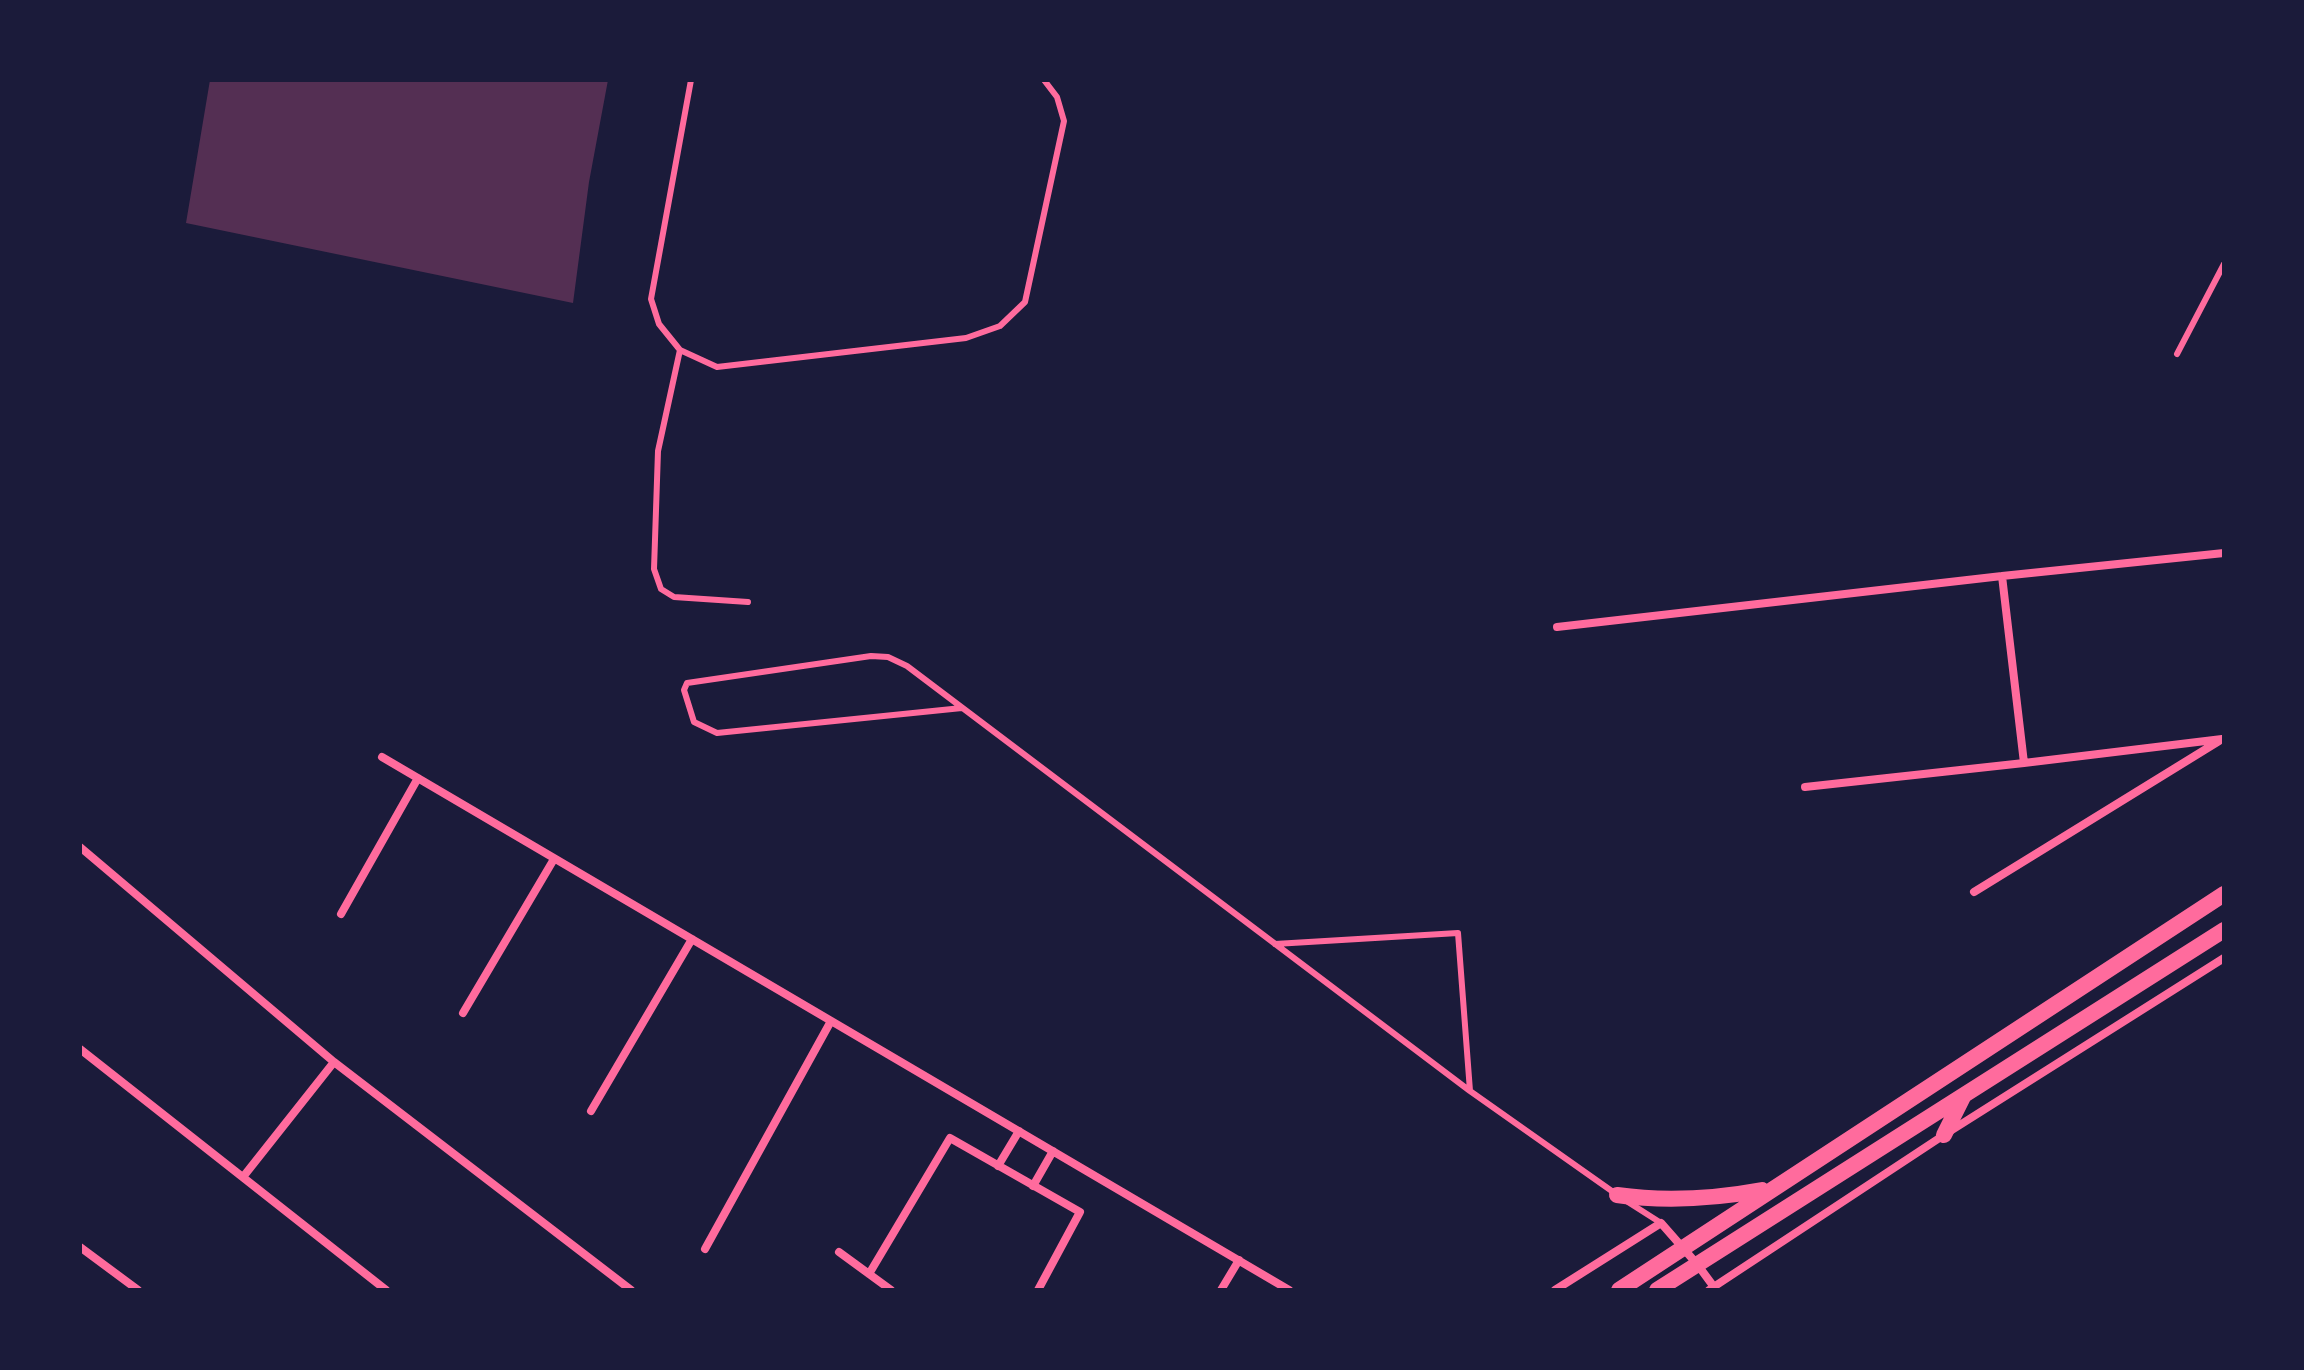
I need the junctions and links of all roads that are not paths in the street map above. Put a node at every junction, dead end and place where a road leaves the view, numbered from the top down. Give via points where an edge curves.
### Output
1 (691, 80) edge
2 (1044, 80) edge
3 (2224, 264) edge
4 (680, 350) junction
5 (2177, 354) dead end
6 (2224, 553) edge
7 (2002, 576) junction
8 (748, 602) dead end
9 (1557, 627) dead end
10 (962, 708) junction
11 (2223, 739) edge
12 (382, 757) dead end
13 (2024, 763) junction
14 (418, 778) junction
15 (1805, 787) dead end
16 (80, 847) edge
17 (554, 859) junction
18 (1974, 892) dead end
19 (2224, 894) edge
20 (341, 914) dead end
21 (2224, 930) edge
22 (692, 939) junction
23 (1275, 944) junction
24 (2224, 958) edge
25 (463, 1013) dead end
26 (831, 1021) junction
27 (80, 1049) edge
28 (334, 1062) junction
29 (1470, 1091) junction
30 (1964, 1094) junction
31 (591, 1111) dead end
32 (1019, 1131) junction
33 (1944, 1135) junction
34 (1053, 1151) junction
35 (998, 1166) junction
36 (243, 1177) junction
37 (1033, 1186) junction
38 (1772, 1189) junction
39 (1617, 1195) junction
40 (1661, 1223) junction
41 (80, 1247) edge
42 (1682, 1247) junction
43 (705, 1249) dead end
44 (839, 1252) dead end
45 (1239, 1260) junction
46 (1697, 1264) junction
47 (869, 1274) junction
48 (1711, 1288) edge
49 (138, 1290) edge
50 (386, 1290) edge
51 (631, 1290) edge
52 (891, 1290) edge
53 (1038, 1290) edge
54 (1221, 1290) edge
55 (1289, 1290) edge
56 (1555, 1290) edge
57 (1619, 1290) edge
58 (1657, 1290) edge

1 - 4 lane via 651,299 659,324
2 - 4 lane via 1057,97 1064,121 1025,302 1000,326 966,338 717,367
3 - 5 lane
4 - 8 lane via 658,451 654,569 661,589 674,597
6 - 7 street
7 - 9 street
7 - 13 street
10 - 10 lane via 888,657 687,683 684,690 694,722 717,733
10 - 23 lane
11 - 13 street
11 - 18 street
12 - 14 street
13 - 15 street
14 - 17 street
14 - 20 street
16 - 28 street
17 - 22 street
17 - 25 street
19 - 38 main road
21 - 30 main road
22 - 26 street
22 - 31 street
23 - 29 lane
23 - 29 lane via 1458,933
24 - 33 street
26 - 32 street
26 - 43 street
27 - 36 street
28 - 36 street
28 - 51 street
29 - 39 lane
30 - 33 main road
30 - 46 main road
32 - 34 street
32 - 35 street
33 - 48 street
34 - 37 street
34 - 45 street
35 - 37 street
35 - 47 street via 950,1138
36 - 50 street
37 - 53 street via 1080,1212
38 - 39 main road via 1690,1200
38 - 42 main road
39 - 40 lane
40 - 42 street
40 - 56 street
41 - 49 street
42 - 46 street
42 - 57 main road
44 - 47 street
45 - 54 street
45 - 55 street
46 - 48 street
46 - 58 main road
47 - 52 street

